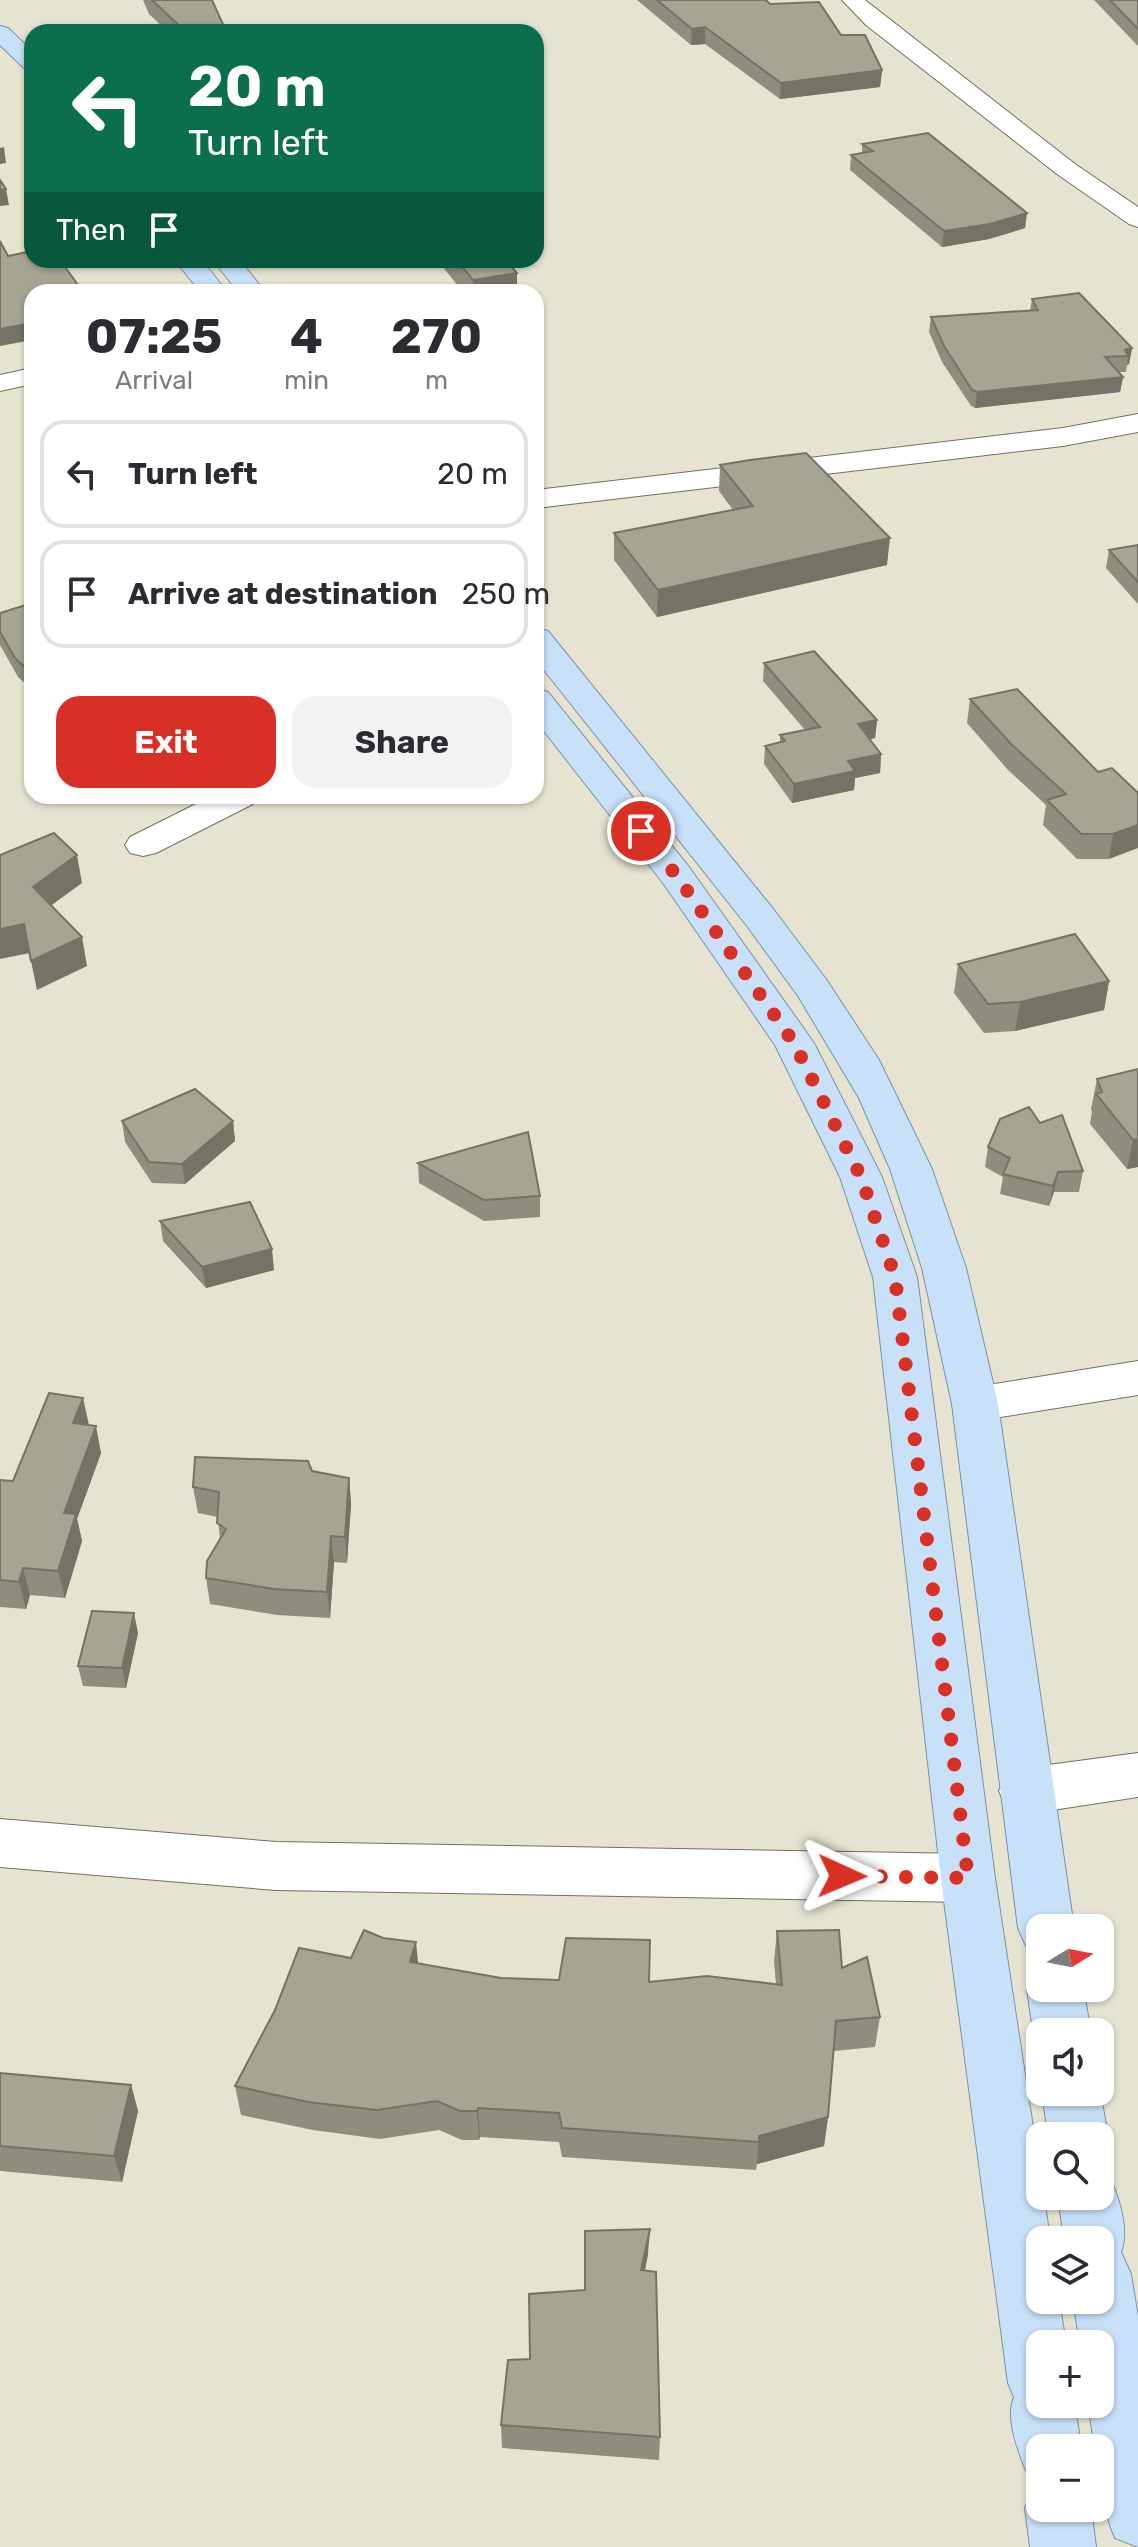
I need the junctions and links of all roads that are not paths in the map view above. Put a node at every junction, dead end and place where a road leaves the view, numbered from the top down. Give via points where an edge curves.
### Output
1 (853, 0) edge
2 (0, 33) edge
3 (24, 56) edge
4 (1138, 219) edge
5 (194, 268) edge
6 (232, 268) edge
7 (208, 284) edge
8 (246, 284) edge
9 (24, 378) edge
10 (0, 383) edge
11 (1138, 423) edge
12 (544, 498) edge
13 (544, 653) edge
14 (544, 709) edge
15 (224, 804) edge
16 (143, 845) dead end
17 (1138, 1378) edge
18 (975, 1404) junction
19 (1138, 1775) edge
20 (1026, 1791) junction
21 (0, 1843) edge
22 (968, 1878) junction
23 (1044, 1914) edge
24 (1106, 2314) edge
25 (1032, 2330) edge
26 (1138, 2515) edge
27 (1060, 2522) edge
28 (1063, 2547) edge

1 - 4 street via 1054,160
2 - 3 main road
5 - 7 main road
6 - 8 main road
9 - 10 street
11 - 12 street via 1063,437
13 - 18 main road via 790,954 850,1046 897,1134 933,1226
14 - 22 main road via 676,875 794,1043 861,1177 895,1277
15 - 16 street
17 - 18 street
18 - 20 main road
19 - 20 street
20 - 23 main road
21 - 22 street via 276,1866
22 - 25 main road
24 - 26 main road
27 - 28 main road

